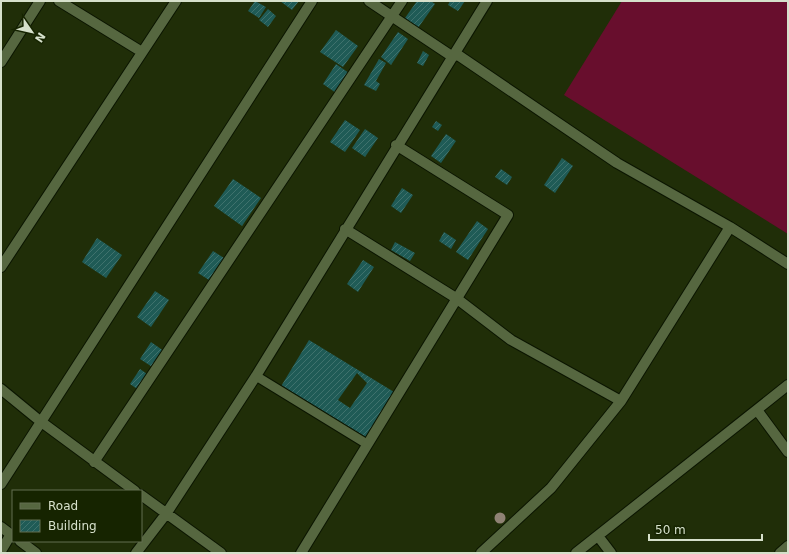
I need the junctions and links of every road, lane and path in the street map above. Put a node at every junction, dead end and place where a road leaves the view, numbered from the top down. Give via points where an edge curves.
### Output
1 (40, 1) edge
2 (59, 1) edge
3 (176, 1) edge
4 (312, 1) edge
5 (369, 1) edge
6 (402, 1) edge
7 (487, 1) edge
8 (392, 17) junction
9 (142, 52) junction
10 (454, 55) junction
11 (1, 62) edge
12 (396, 145) junction
13 (730, 227) junction
14 (345, 229) junction
15 (788, 264) edge
16 (1, 267) edge
17 (456, 298) junction
18 (256, 376) junction
19 (788, 385) edge
20 (1, 389) edge
21 (621, 401) junction
22 (757, 410) junction
23 (40, 421) junction
24 (367, 444) junction
25 (788, 452) edge
26 (94, 462) junction
27 (1, 484) edge
28 (134, 490) edge
29 (142, 496) edge
30 (166, 514) junction
31 (1, 526) edge
32 (12, 535) edge
33 (598, 536) junction
34 (21, 542) edge
35 (788, 546) edge
36 (1, 551) edge
37 (36, 553) edge
38 (136, 553) edge
39 (221, 553) edge
40 (301, 553) edge
41 (481, 553) edge
42 (576, 553) edge
43 (611, 553) edge
44 (780, 553) edge

1 - 11 street
2 - 9 street
3 - 9 street
4 - 23 street
5 - 8 street
6 - 8 street
7 - 10 street
8 - 10 street
8 - 26 street
9 - 16 street
10 - 12 street
10 - 13 street via 617,163
12 - 14 street
12 - 17 street via 508,215
13 - 15 street
13 - 21 street
14 - 17 street
14 - 18 street
17 - 21 street via 511,340
17 - 24 street
18 - 24 lane
18 - 30 street
19 - 22 street
20 - 23 street
21 - 41 street via 551,488
22 - 25 street
22 - 33 street
23 - 26 street
23 - 27 street
24 - 40 street
26 - 28 street
29 - 30 street
30 - 38 street
30 - 39 street
31 - 32 street
32 - 36 street
33 - 42 street
33 - 43 street
34 - 37 street
35 - 44 street

